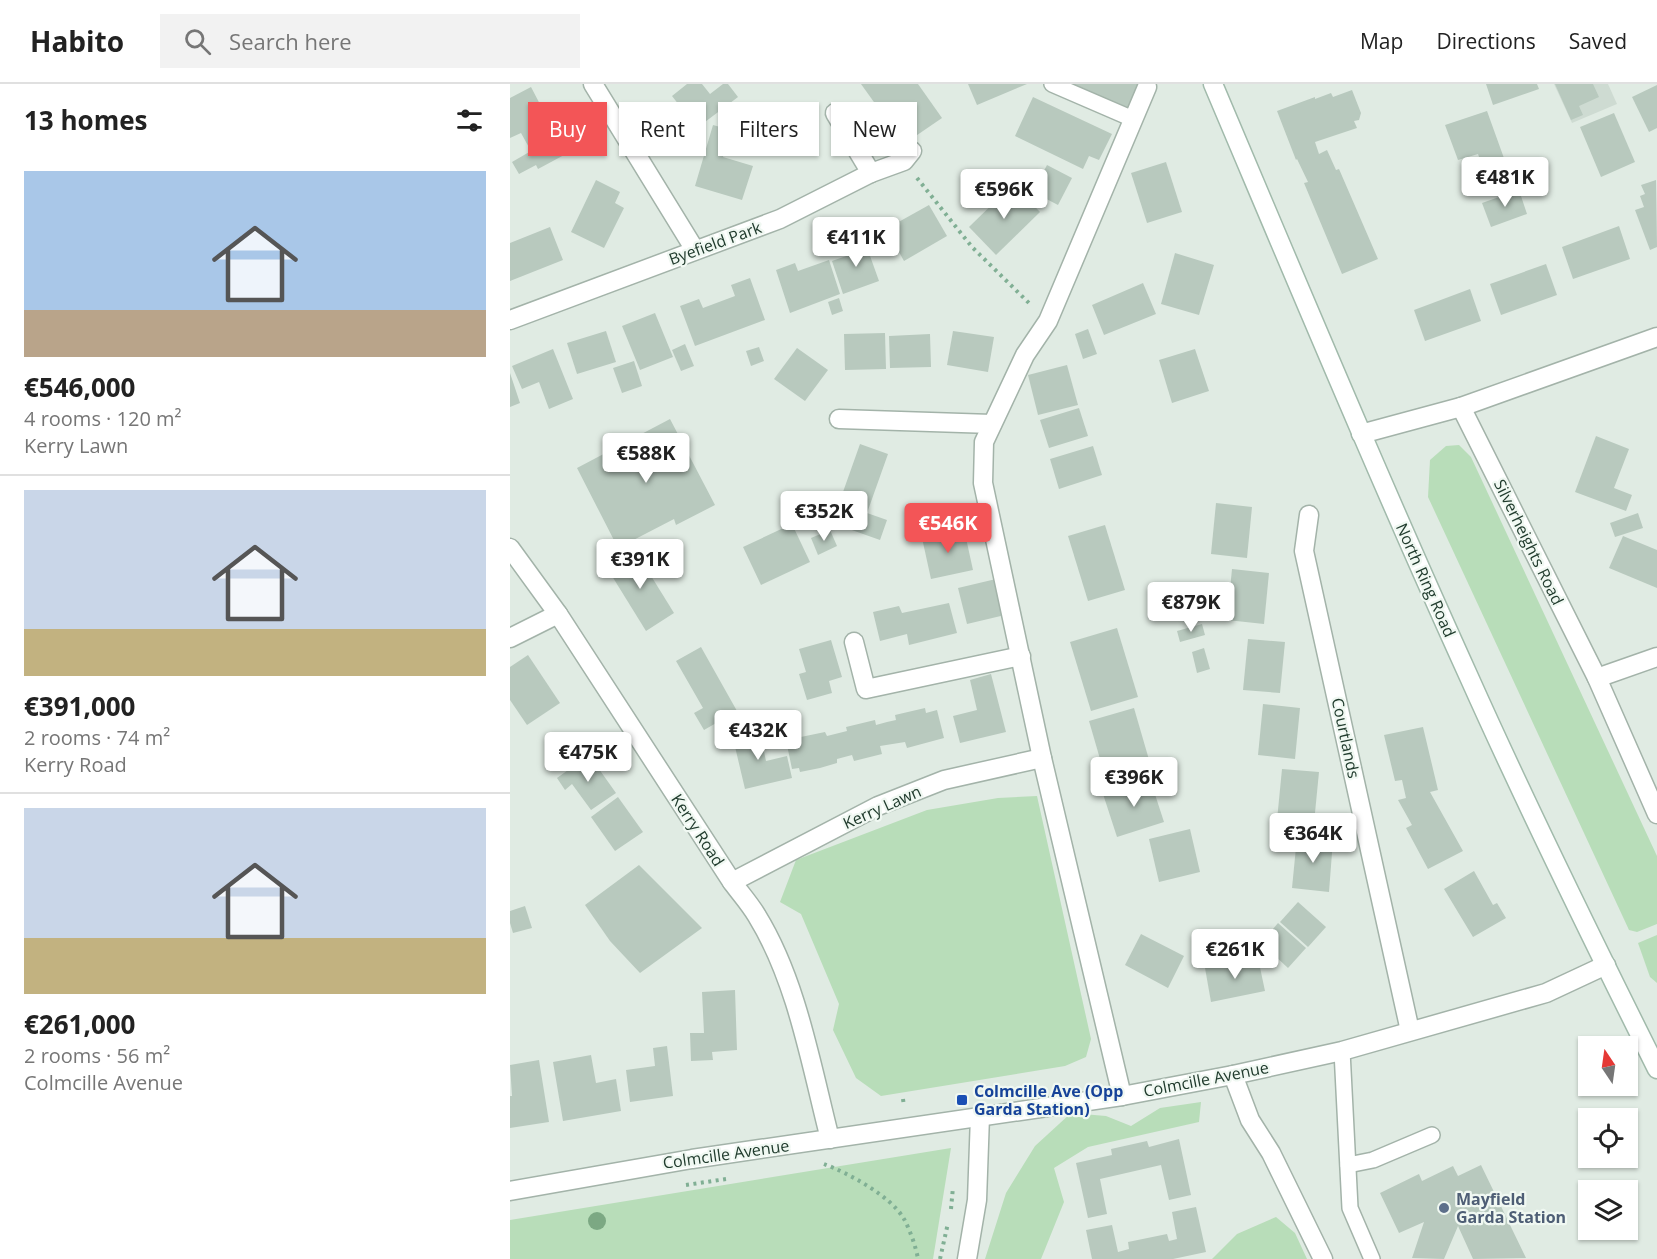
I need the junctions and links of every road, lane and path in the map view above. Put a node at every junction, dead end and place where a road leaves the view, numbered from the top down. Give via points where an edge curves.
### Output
1 (593, 84) edge
2 (1052, 84) edge
3 (1213, 84) edge
4 (1147, 87) dead end
5 (1133, 119) junction
6 (861, 156) edge
7 (908, 156) joint
8 (871, 173) junction
9 (695, 250) junction
10 (510, 320) edge
11 (1048, 321) junction
12 (1657, 338) edge
13 (1461, 407) junction
14 (839, 419) dead end
15 (992, 424) junction
16 (1361, 434) junction
17 (1309, 515) dead end
18 (510, 548) edge
19 (558, 614) junction
20 (510, 638) edge
21 (854, 642) dead end
22 (1021, 656) junction
23 (1657, 657) edge
24 (1597, 678) junction
25 (1042, 758) junction
26 (1657, 814) edge
27 (732, 882) junction
28 (1606, 964) junction
29 (1410, 1031) junction
30 (1342, 1051) junction
31 (1657, 1069) edge
32 (1233, 1075) junction
33 (1122, 1096) junction
34 (903, 1099) dead end
35 (904, 1106) dead end
36 (981, 1116) junction
37 (1432, 1135) dead end
38 (830, 1139) junction
39 (824, 1164) dead end
40 (1348, 1165) junction
41 (953, 1184) dead end
42 (510, 1191) edge
43 (918, 1259) edge
44 (940, 1259) edge
45 (967, 1259) edge
46 (1323, 1259) edge
47 (1372, 1259) edge

1 - 9 street
2 - 5 lane
3 - 16 street, North Ring Road
4 - 5 street
5 - 11 street
6 - 8 street
7 - 8 street, Byefield Park
7 - 11 path via 972,247
8 - 9 street, Byefield Park via 780,219
9 - 10 street, Byefield Park
11 - 15 street via 1025,355
12 - 13 street
13 - 16 street
13 - 24 street, Silverheights Road
14 - 15 street
15 - 22 street via 984,442 983,483
16 - 28 street, North Ring Road via 1470,680
17 - 29 street, Courtlands via 1304,551
18 - 19 street, Kerry Road
19 - 20 street
19 - 27 street, Kerry Road
21 - 22 street via 866,688
22 - 25 street
23 - 24 street
24 - 26 street, Silverheights Road
25 - 27 street, Kerry Lawn via 944,780 878,806
25 - 33 street
27 - 38 street, Kerry Road via 756,914 792,994
28 - 29 street, Colmcille Avenue via 1546,993
28 - 31 street, North Ring Road
29 - 30 street, Colmcille Avenue
30 - 32 street, Colmcille Avenue
30 - 40 lane
32 - 33 street, Colmcille Avenue
32 - 46 street via 1250,1120 1271,1153
33 - 36 street, Colmcille Avenue
34 - 35 path
36 - 38 street, Colmcille Avenue
36 - 45 street via 977,1200
37 - 40 lane via 1373,1160
38 - 42 street, Colmcille Avenue
39 - 43 path via 883,1197 904,1218
40 - 47 lane via 1350,1208
41 - 44 path

